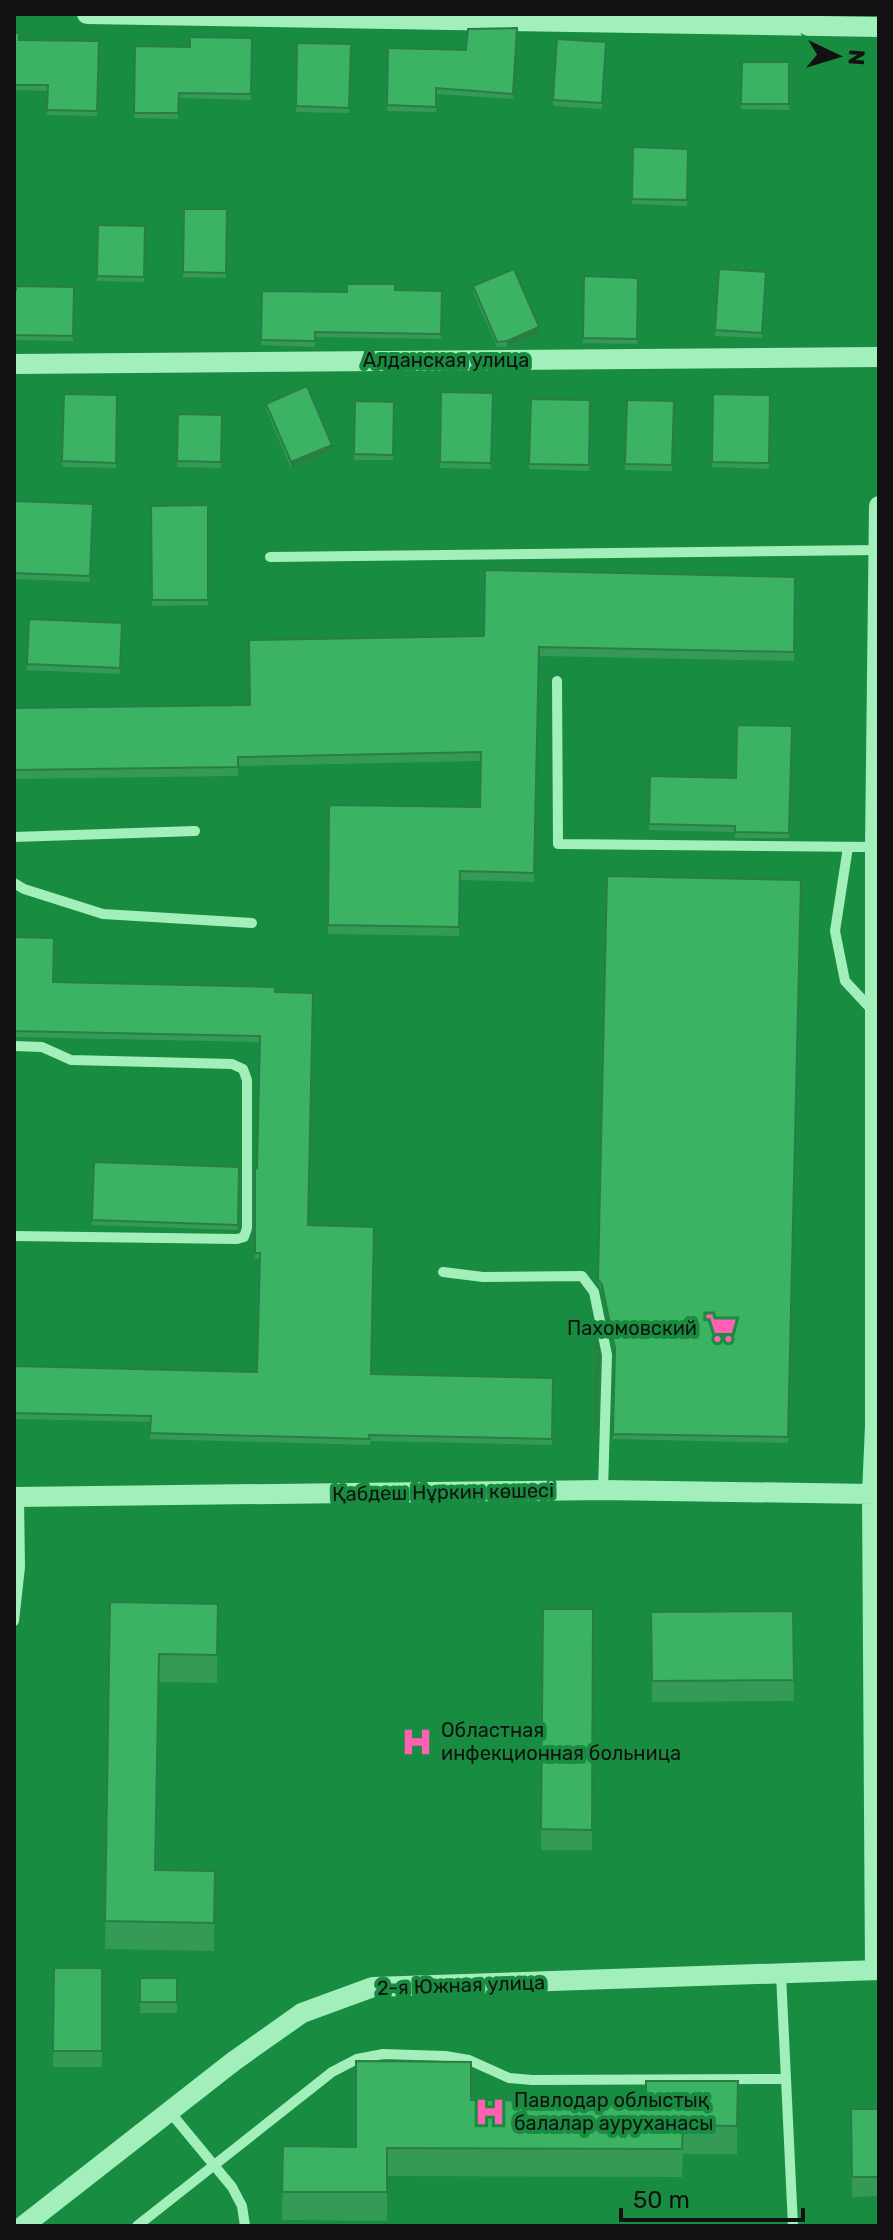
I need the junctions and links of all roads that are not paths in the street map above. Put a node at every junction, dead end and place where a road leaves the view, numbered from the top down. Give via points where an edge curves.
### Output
1 (87, 14) edge
2 (879, 27) edge
3 (879, 357) edge
4 (14, 364) edge
5 (879, 506) edge
6 (879, 550) edge
7 (270, 557) dead end
8 (557, 681) dead end
9 (195, 831) dead end
10 (14, 837) edge
11 (848, 847) junction
12 (875, 847) junction
13 (14, 883) edge
14 (252, 923) dead end
15 (875, 1013) junction
16 (14, 1046) edge
17 (14, 1236) edge
18 (443, 1272) dead end
19 (603, 1490) junction
20 (876, 1494) edge
21 (17, 1497) edge
22 (14, 1621) edge
23 (877, 1970) edge
24 (781, 1974) junction
25 (786, 2079) junction
26 (170, 2112) junction
27 (214, 2165) junction
28 (23, 2226) edge
29 (137, 2226) edge
30 (245, 2226) edge
31 (793, 2226) edge

1 - 2 street
3 - 4 street, Алданская улица
5 - 6 street
6 - 7 lane
6 - 12 street
8 - 11 lane via 558,844
9 - 10 lane
11 - 12 lane
11 - 15 lane via 835,931 845,981
12 - 15 street
13 - 14 lane via 103,914
15 - 20 street
16 - 17 lane via 42,1047 71,1060 232,1064 243,1069 247,1080 244,1237
18 - 19 lane via 582,1276 594,1292 607,1355
19 - 20 street, Қабдеш Нұркин көшесі
19 - 21 street, Қабдеш Нұркин көшесі
20 - 23 street
21 - 22 lane via 20,1567
23 - 24 street, 2-я Южная улица
24 - 25 lane
24 - 26 street, 2-я Южная улица via 373,1987 302,2013
25 - 27 lane via 532,2080 509,2078 469,2060 383,2054 332,2072
25 - 31 lane
26 - 27 lane
26 - 28 street, 2-я Южная улица
27 - 29 lane
27 - 30 lane via 242,2206

